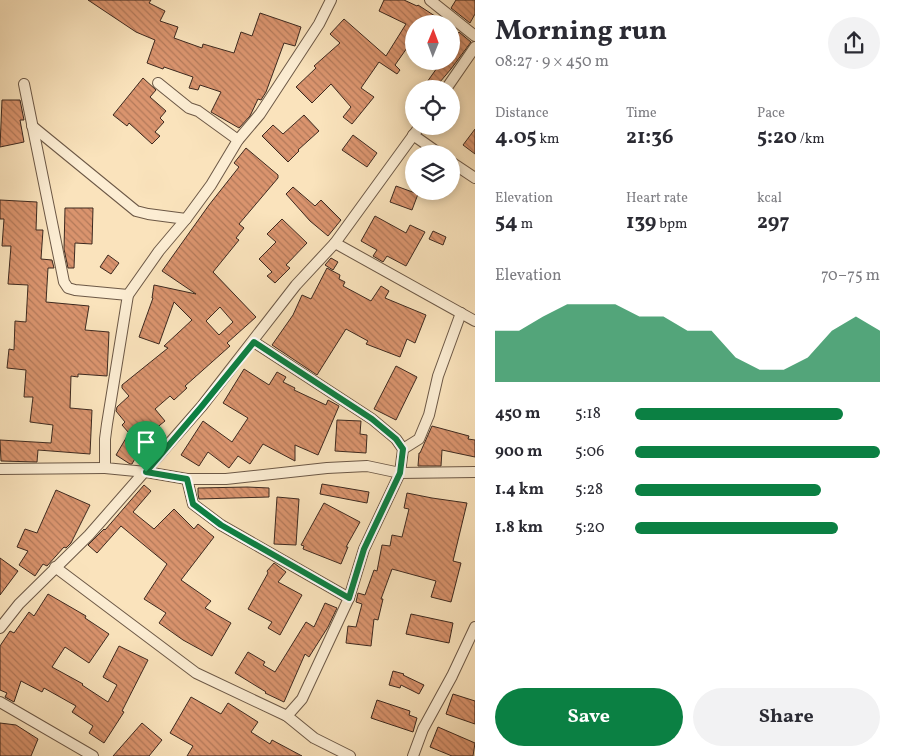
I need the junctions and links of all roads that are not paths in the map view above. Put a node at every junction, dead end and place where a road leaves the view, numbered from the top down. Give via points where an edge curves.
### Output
1 (331, 0) edge
2 (430, 0) edge
3 (475, 36) edge
4 (475, 47) edge
5 (452, 80) edge
6 (158, 82) dead end
7 (24, 84) dead end
8 (32, 126) junction
9 (413, 136) joint
10 (238, 140) junction
11 (426, 145) edge
12 (460, 168) edge
13 (475, 178) edge
14 (186, 219) junction
15 (334, 243) junction
16 (128, 295) junction
17 (462, 313) junction
18 (475, 321) edge
19 (254, 342) junction
20 (403, 449) junction
21 (105, 468) junction
22 (0, 470) edge
23 (146, 472) junction
24 (475, 472) edge
25 (400, 473) junction
26 (187, 479) junction
27 (55, 567) junction
28 (349, 598) junction
29 (475, 627) edge
30 (0, 628) edge
31 (0, 702) edge
32 (287, 716) junction
33 (92, 756) edge
34 (350, 756) edge
35 (412, 756) edge

1 - 10 street via 319,24 260,114
2 - 3 street
4 - 5 street
6 - 10 street via 189,108
7 - 8 street
8 - 14 street via 136,211
8 - 16 street via 64,282 75,290
9 - 11 street
9 - 15 street
10 - 14 street
12 - 13 street
14 - 16 street via 158,251
15 - 17 street
15 - 19 street via 296,285
16 - 21 street via 105,439
17 - 18 street
17 - 20 street via 438,376 420,439
19 - 20 street via 372,419
19 - 23 street
20 - 25 street
21 - 22 street
21 - 23 street
23 - 26 street
23 - 27 street
24 - 25 street
25 - 26 street via 367,466 226,479
25 - 28 street via 364,549
26 - 28 street via 193,504 221,525
27 - 30 street
27 - 32 street via 196,673
28 - 32 street via 302,699
29 - 35 street
31 - 33 street
32 - 34 street via 314,738

